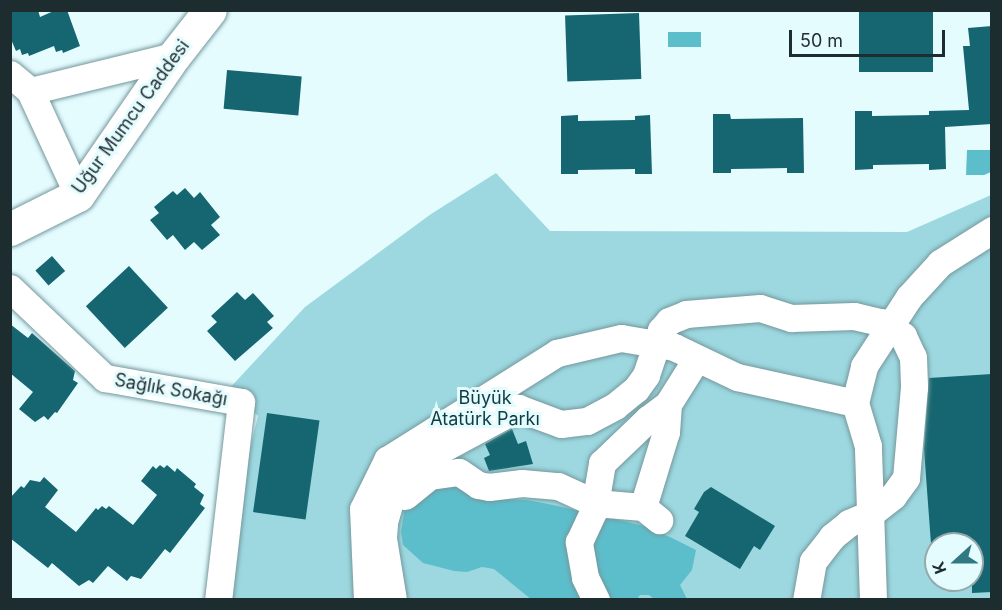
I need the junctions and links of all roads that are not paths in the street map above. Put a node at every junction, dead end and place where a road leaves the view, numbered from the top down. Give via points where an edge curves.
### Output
1 (210, 10) edge
2 (174, 56) junction
3 (20, 83) edge
4 (78, 195) junction
5 (10, 229) edge
6 (992, 230) edge
7 (10, 288) edge
8 (890, 326) junction
9 (656, 344) junction
10 (697, 358) junction
11 (855, 403) junction
12 (668, 404) junction
13 (870, 514) junction
14 (588, 550) edge
15 (387, 566) junction
16 (218, 600) edge
17 (367, 600) edge
18 (393, 600) edge
19 (806, 600) edge
20 (873, 600) edge

1 - 2 main road, Uğur Mumcu Caddesi
2 - 3 street
2 - 4 main road, Uğur Mumcu Caddesi
3 - 4 street
4 - 5 main road, Uğur Mumcu Caddesi
6 - 8 street via 940,263 909,297
7 - 16 street, Sağlık Sokağı via 105,378 242,402
8 - 9 street via 854,316 791,318 760,308 736,309 686,314 669,321
8 - 11 street via 864,366
8 - 13 street via 903,336 913,357 906,478 893,496
9 - 10 street
9 - 15 street via 641,382 601,415 561,424 518,408 425,458 402,481 390,501 384,522
9 - 17 street via 621,338 557,353 387,460 363,509
10 - 11 street via 737,377
10 - 12 street
11 - 13 street via 868,447
12 - 14 street via 602,463
12 - 14 street via 651,514
13 - 19 street via 849,523 813,561
13 - 20 street
14 - 15 street via 558,486 543,483 489,487 478,485 459,472 430,476 400,502 396,518 398,555
15 - 18 street

